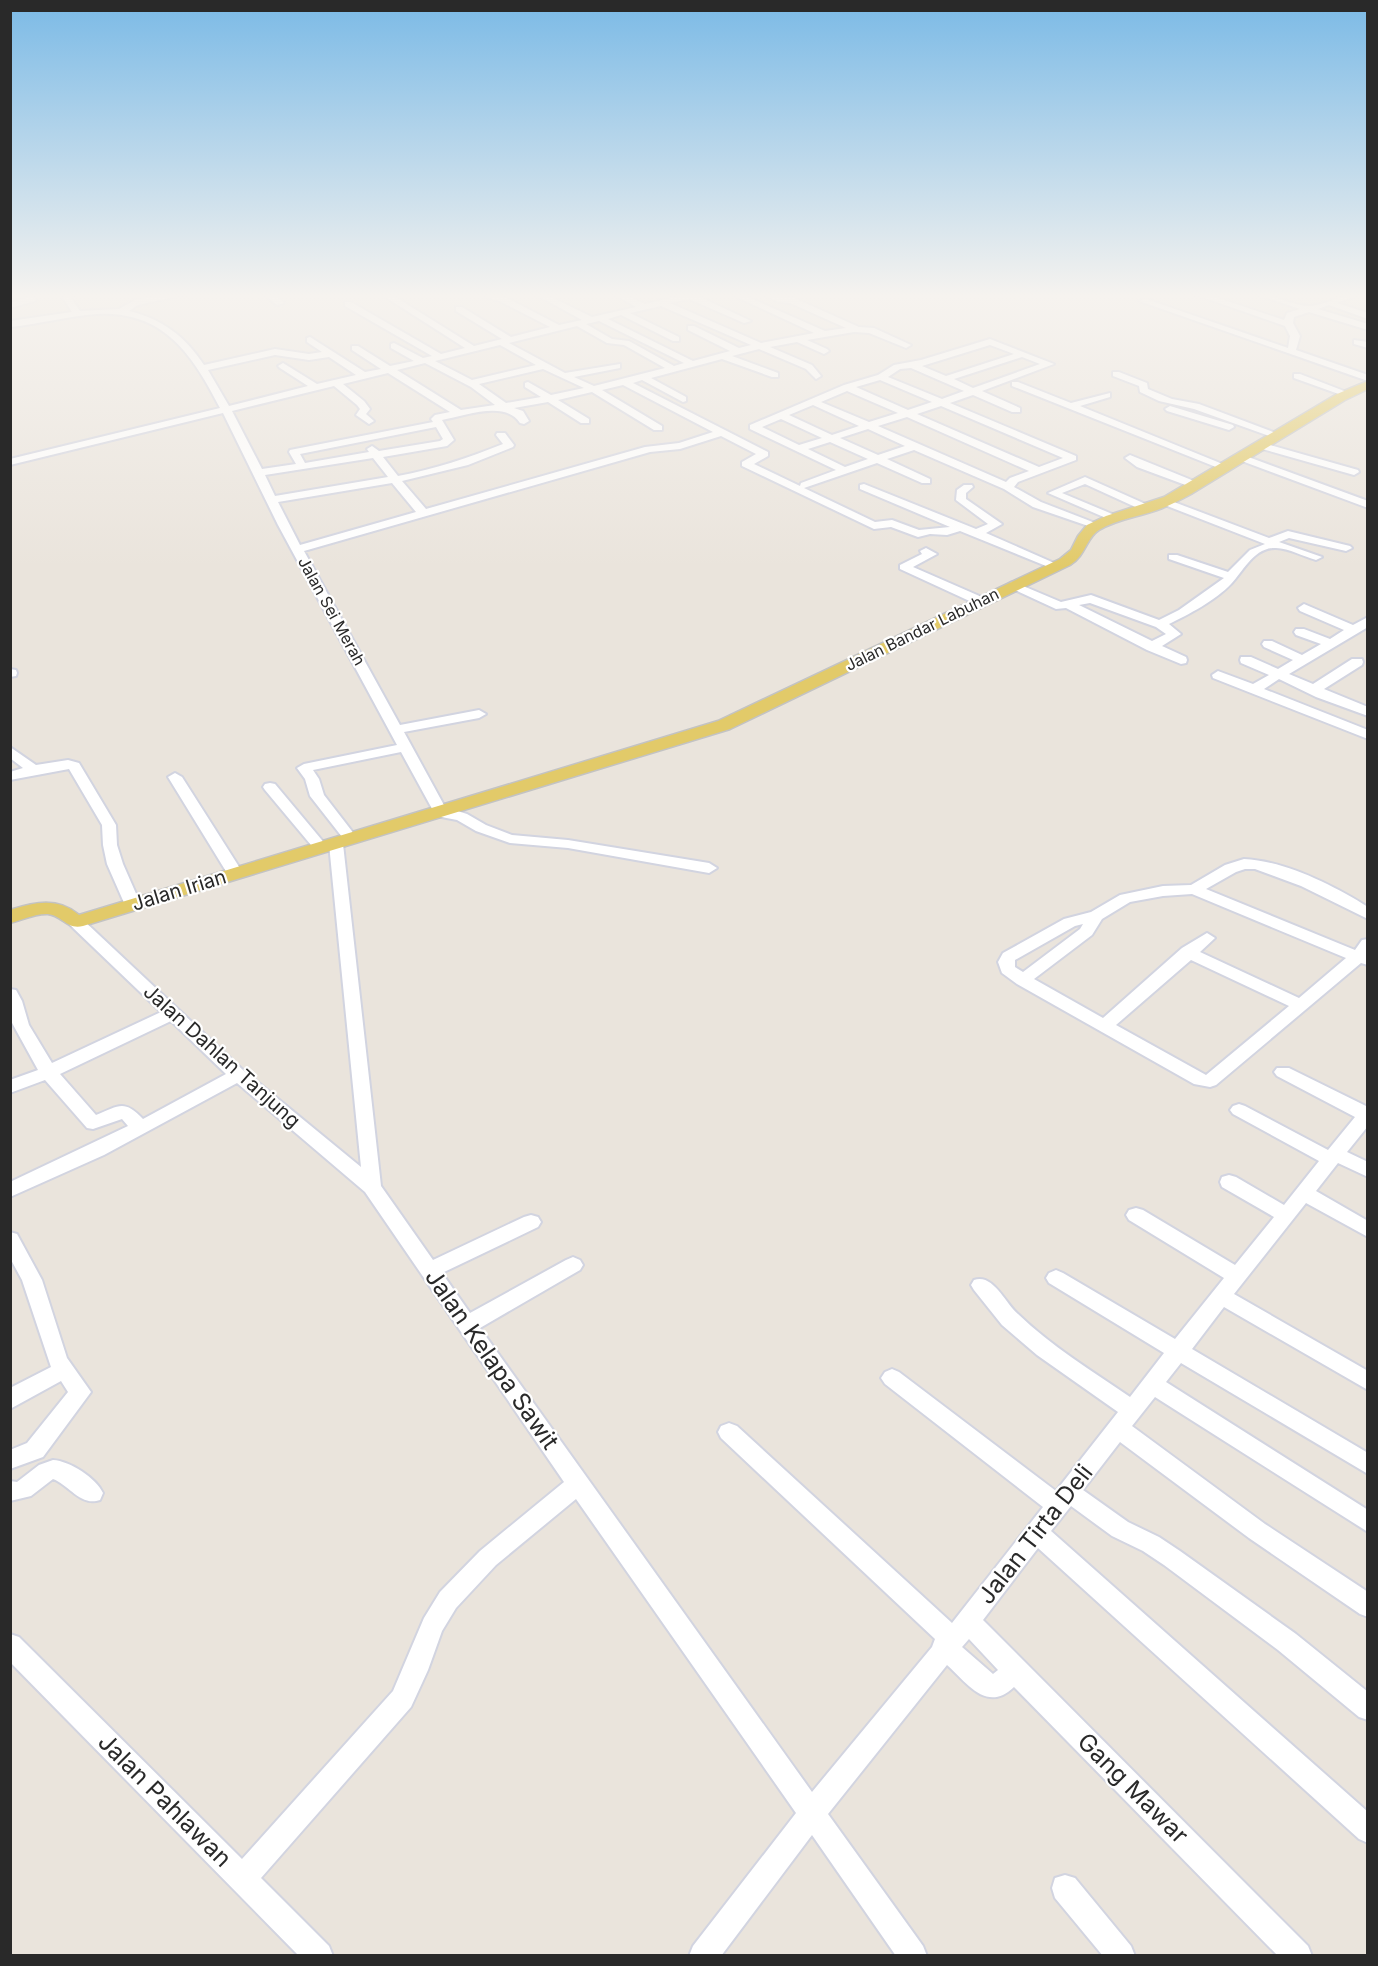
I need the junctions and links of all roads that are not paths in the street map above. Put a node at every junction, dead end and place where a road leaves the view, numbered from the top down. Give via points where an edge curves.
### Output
1 (212, 385) edge
2 (312, 385) edge
3 (324, 385) edge
4 (338, 385) edge
5 (413, 385) edge
6 (473, 385) edge
7 (584, 385) edge
8 (612, 385) edge
9 (629, 385) edge
10 (657, 385) edge
11 (855, 385) edge
12 (900, 385) edge
13 (954, 385) edge
14 (992, 385) edge
15 (1017, 385) edge
16 (1142, 385) edge
17 (1319, 385) edge
18 (1368, 385) edge
19 (528, 386) dead end
20 (315, 387) junction
21 (847, 387) junction
22 (594, 389) junction
23 (972, 392) junction
24 (1347, 394) junction
25 (1107, 395) dead end
26 (683, 399) dead end
27 (543, 400) junction
28 (814, 402) junction
29 (943, 402) junction
30 (1160, 405) dead end
31 (1071, 406) junction
32 (506, 408) junction
33 (226, 409) junction
34 (1016, 410) dead end
35 (480, 411) junction
36 (458, 413) junction
37 (780, 414) junction
38 (908, 414) junction
39 (369, 421) dead end
40 (524, 421) dead end
41 (492, 423) dead end
42 (438, 424) junction
43 (583, 426) dead end
44 (868, 426) junction
45 (658, 428) dead end
46 (720, 433) junction
47 (501, 435) dead end
48 (831, 437) junction
49 (364, 439) junction
50 (914, 446) junction
51 (1262, 446) junction
52 (797, 449) junction
53 (378, 455) junction
54 (878, 458) junction
55 (1130, 458) dead end
56 (10, 462) edge
57 (302, 466) junction
58 (1225, 467) junction
59 (843, 470) junction
60 (1039, 471) junction
61 (1354, 472) dead end
62 (259, 473) junction
63 (395, 480) junction
64 (926, 481) dead end
65 (805, 484) dead end
66 (1195, 485) junction
67 (864, 487) dead end
68 (968, 487) dead end
69 (1008, 487) junction
70 (1351, 488) dead end
71 (272, 500) junction
72 (1166, 502) junction
73 (1368, 506) edge
74 (1146, 508) junction
75 (425, 514) junction
76 (1113, 518) junction
77 (961, 526) junction
78 (1093, 527) junction
79 (978, 533) junction
80 (1272, 543) junction
81 (1346, 548) dead end
82 (298, 549) junction
83 (926, 550) dead end
84 (1173, 557) dead end
85 (1316, 557) dead end
86 (1055, 566) junction
87 (1231, 578) junction
88 (1012, 586) junction
89 (980, 601) junction
90 (1069, 604) junction
91 (1304, 608) dead end
92 (1368, 621) edge
93 (1160, 624) junction
94 (1354, 630) junction
95 (1300, 632) dead end
96 (1268, 644) dead end
97 (1330, 644) junction
98 (1151, 647) junction
99 (1181, 660) dead end
100 (1246, 660) dead end
101 (1303, 660) junction
102 (1357, 662) dead end
103 (1279, 674) junction
104 (1218, 675) dead end
105 (1254, 689) junction
106 (1317, 691) junction
107 (1368, 699) edge
108 (1361, 710) edge
109 (479, 714) dead end
110 (396, 730) junction
111 (1368, 735) edge
112 (406, 747) junction
113 (10, 751) edge
114 (33, 770) junction
115 (10, 776) edge
116 (175, 777) dead end
117 (270, 787) dead end
118 (444, 812) junction
119 (336, 844) junction
120 (709, 868) dead end
121 (235, 873) junction
122 (1194, 889) junction
123 (133, 905) junction
124 (1368, 914) edge
125 (10, 916) edge
126 (1096, 916) junction
127 (76, 922) junction
128 (1207, 938) dead end
129 (1188, 952) junction
130 (1364, 954) edge
131 (1023, 980) junction
132 (10, 994) edge
133 (1302, 1006) junction
134 (174, 1013) junction
135 (1104, 1026) junction
136 (49, 1072) junction
137 (1283, 1072) dead end
138 (238, 1075) junction
139 (10, 1087) edge
140 (1239, 1110) dead end
141 (1367, 1114) edge
142 (141, 1128) junction
143 (1333, 1156) junction
144 (1368, 1170) edge
145 (1229, 1182) dead end
146 (372, 1187) junction
147 (10, 1190) edge
148 (1304, 1193) junction
149 (1136, 1215) dead end
150 (1286, 1215) junction
151 (531, 1222) dead end
152 (1368, 1230) edge
153 (10, 1239) edge
154 (573, 1265) dead end
155 (429, 1271) junction
156 (1237, 1276) junction
157 (1056, 1278) dead end
158 (981, 1285) dead end
159 (1221, 1296) junction
160 (467, 1325) junction
161 (1179, 1350) junction
162 (64, 1370) junction
163 (892, 1378) dead end
164 (1368, 1382) edge
165 (1153, 1385) junction
166 (10, 1400) edge
167 (1132, 1410) junction
168 (1118, 1428) junction
169 (729, 1432) dead end
170 (10, 1460) edge
171 (1368, 1465) edge
172 (579, 1483) junction
173 (10, 1491) edge
174 (92, 1493) dead end
175 (1063, 1498) junction
176 (1368, 1522) edge
177 (1036, 1532) junction
178 (1368, 1606) edge
179 (955, 1636) junction
180 (10, 1645) edge
181 (1014, 1671) junction
182 (1368, 1708) edge
183 (813, 1812) junction
184 (1368, 1830) edge
185 (243, 1878) junction
186 (1065, 1888) dead end
187 (319, 1956) edge
188 (704, 1956) edge
189 (913, 1956) edge
190 (1121, 1956) edge
191 (1298, 1956) edge

1 - 33 street, Jalan Sei Merah
2 - 20 street
3 - 20 street
4 - 39 street via 361,403 365,409 361,415
5 - 36 street
6 - 32 street
7 - 22 street
8 - 22 street
9 - 46 street
10 - 26 street
11 - 21 street
12 - 29 street
13 - 23 street
14 - 23 street
15 - 31 street
16 - 51 street via 1149,394 1196,406
17 - 24 street
18 - 24 main road
19 - 27 street
20 - 33 street
21 - 28 street
21 - 38 street
22 - 27 street
22 - 45 street
23 - 29 street
23 - 34 street
24 - 51 main road
25 - 31 street
27 - 32 street
27 - 43 street
28 - 37 street
28 - 44 street
29 - 38 street
29 - 60 street via 1072,458
30 - 51 street
31 - 58 street
32 - 35 street
32 - 40 street via 519,413
33 - 56 street
33 - 62 street, Jalan Sei Merah
35 - 36 street
35 - 41 street
36 - 42 street via 439,417
37 - 48 street
37 - 52 street via 754,427
38 - 44 street
38 - 60 street
42 - 49 street
42 - 53 street via 452,444
44 - 48 street
44 - 50 street
46 - 75 street via 680,446 649,448
46 - 77 street via 764,454 746,464 874,526 892,524 918,534 947,532
47 - 63 street via 509,445 437,471
48 - 52 street
48 - 54 street
49 - 53 street
49 - 57 street via 294,452
50 - 54 street
50 - 69 street
51 - 58 main road
51 - 61 street
51 - 70 street
51 - 73 street
52 - 59 street
53 - 57 street
53 - 63 street
54 - 59 street
54 - 64 street
55 - 66 street
57 - 62 street
58 - 66 main road
59 - 65 street
60 - 69 street via 1014,480
62 - 71 street, Jalan Sei Merah
63 - 71 street via 324,486
63 - 75 street
66 - 72 main road
67 - 77 street
68 - 79 street via 961,492 961,500 996,524
69 - 78 street via 1044,510
71 - 82 street, Jalan Sei Merah
72 - 74 main road
72 - 80 street
74 - 76 main road
74 - 76 street via 1085,480 1053,493
75 - 82 street
76 - 78 main road
77 - 79 street
78 - 86 main road, Jalan Bandar Labuhan via 1086,533 1076,556
79 - 86 street
80 - 81 street via 1283,534 1290,534
80 - 85 street
80 - 87 street via 1254,552
82 - 110 street, Jalan Sei Merah
83 - 89 street via 931,555 904,567
84 - 87 street
86 - 88 main road, Jalan Bandar Labuhan
87 - 93 street via 1183,613
88 - 89 main road, Jalan Bandar Labuhan
88 - 90 street via 1060,606
89 - 118 main road, Jalan Bandar Labuhan via 724,725
90 - 93 street via 1091,599
90 - 98 street
91 - 94 street
92 - 94 street
93 - 98 street via 1175,634
94 - 97 street
95 - 97 street
96 - 101 street
97 - 101 street
98 - 99 street
100 - 103 street
101 - 103 street
102 - 106 street via 1316,688
103 - 105 street
103 - 106 street
104 - 105 street
105 - 111 street
106 - 108 street
107 - 108 street
109 - 110 street
110 - 112 street, Jalan Sei Merah
112 - 118 street, Jalan Sei Merah
112 - 119 street via 304,768 312,779
113 - 114 street
114 - 115 street
114 - 123 street via 74,766 110,825 115,864
116 - 121 street
117 - 119 street
118 - 119 main road, Jalan Bandar Labuhan
118 - 120 street via 510,839 568,844
119 - 121 main road, Jalan Irian
119 - 146 street, Jalan Kelapa Sawit
121 - 123 main road, Jalan Irian
122 - 124 street via 1230,868 1254,863 1290,875
122 - 126 street via 1125,898
122 - 130 street via 1298,934
123 - 127 main road, Jalan Irian
125 - 127 main road via 38,908 56,908
126 - 131 street via 1086,932
126 - 131 street via 1070,922 1009,957 1008,969
127 - 134 street, Jalan Dahlan Tanjung
128 - 129 street
129 - 133 street
129 - 135 street
130 - 133 street
131 - 135 street
132 - 136 street via 20,1023
133 - 135 street via 1210,1081 1200,1080
134 - 136 street
134 - 138 street, Jalan Dahlan Tanjung
136 - 139 street
136 - 142 street via 59,1089 93,1123 124,1111
137 - 141 street
138 - 142 street
138 - 146 street, Jalan Dahlan Tanjung
140 - 143 street
141 - 143 street, Jalan Tirta Deli
142 - 147 street
143 - 144 street
143 - 148 street, Jalan Tirta Deli
145 - 150 street
146 - 155 street, Jalan Kelapa Sawit
148 - 150 street, Jalan Tirta Deli
148 - 152 street
149 - 156 street
150 - 156 street, Jalan Tirta Deli
151 - 155 street
153 - 162 street via 32,1280 51,1343
154 - 160 street
155 - 160 street, Jalan Kelapa Sawit
156 - 159 street, Jalan Tirta Deli
157 - 161 street
158 - 167 street via 1009,1319 1044,1349
159 - 161 street, Jalan Tirta Deli
159 - 164 street
160 - 172 street, Jalan Kelapa Sawit
161 - 165 street, Jalan Tirta Deli
161 - 171 street
162 - 166 street
162 - 170 street via 80,1394 35,1450
163 - 175 street
165 - 167 street, Jalan Tirta Deli
165 - 176 street
167 - 168 street, Jalan Tirta Deli
168 - 175 street, Jalan Tirta Deli
168 - 178 street via 1257,1531
169 - 179 street
172 - 183 street, Jalan Kelapa Sawit
172 - 185 street via 488,1558 448,1600 432,1626 402,1699
173 - 174 street via 23,1490 54,1468
175 - 177 street, Jalan Tirta Deli
175 - 182 street via 1172,1558 1287,1642
177 - 179 street, Jalan Tirta Deli
177 - 184 street
179 - 181 street, Gang Mawar
179 - 181 street via 988,1686 998,1686
179 - 183 street, Jalan Tirta Deli
180 - 185 street, Jalan Pahlawan
181 - 191 street, Gang Mawar
183 - 188 street, Jalan Tirta Deli
183 - 189 street, Jalan Kelapa Sawit
185 - 187 street, Jalan Pahlawan
186 - 190 street

